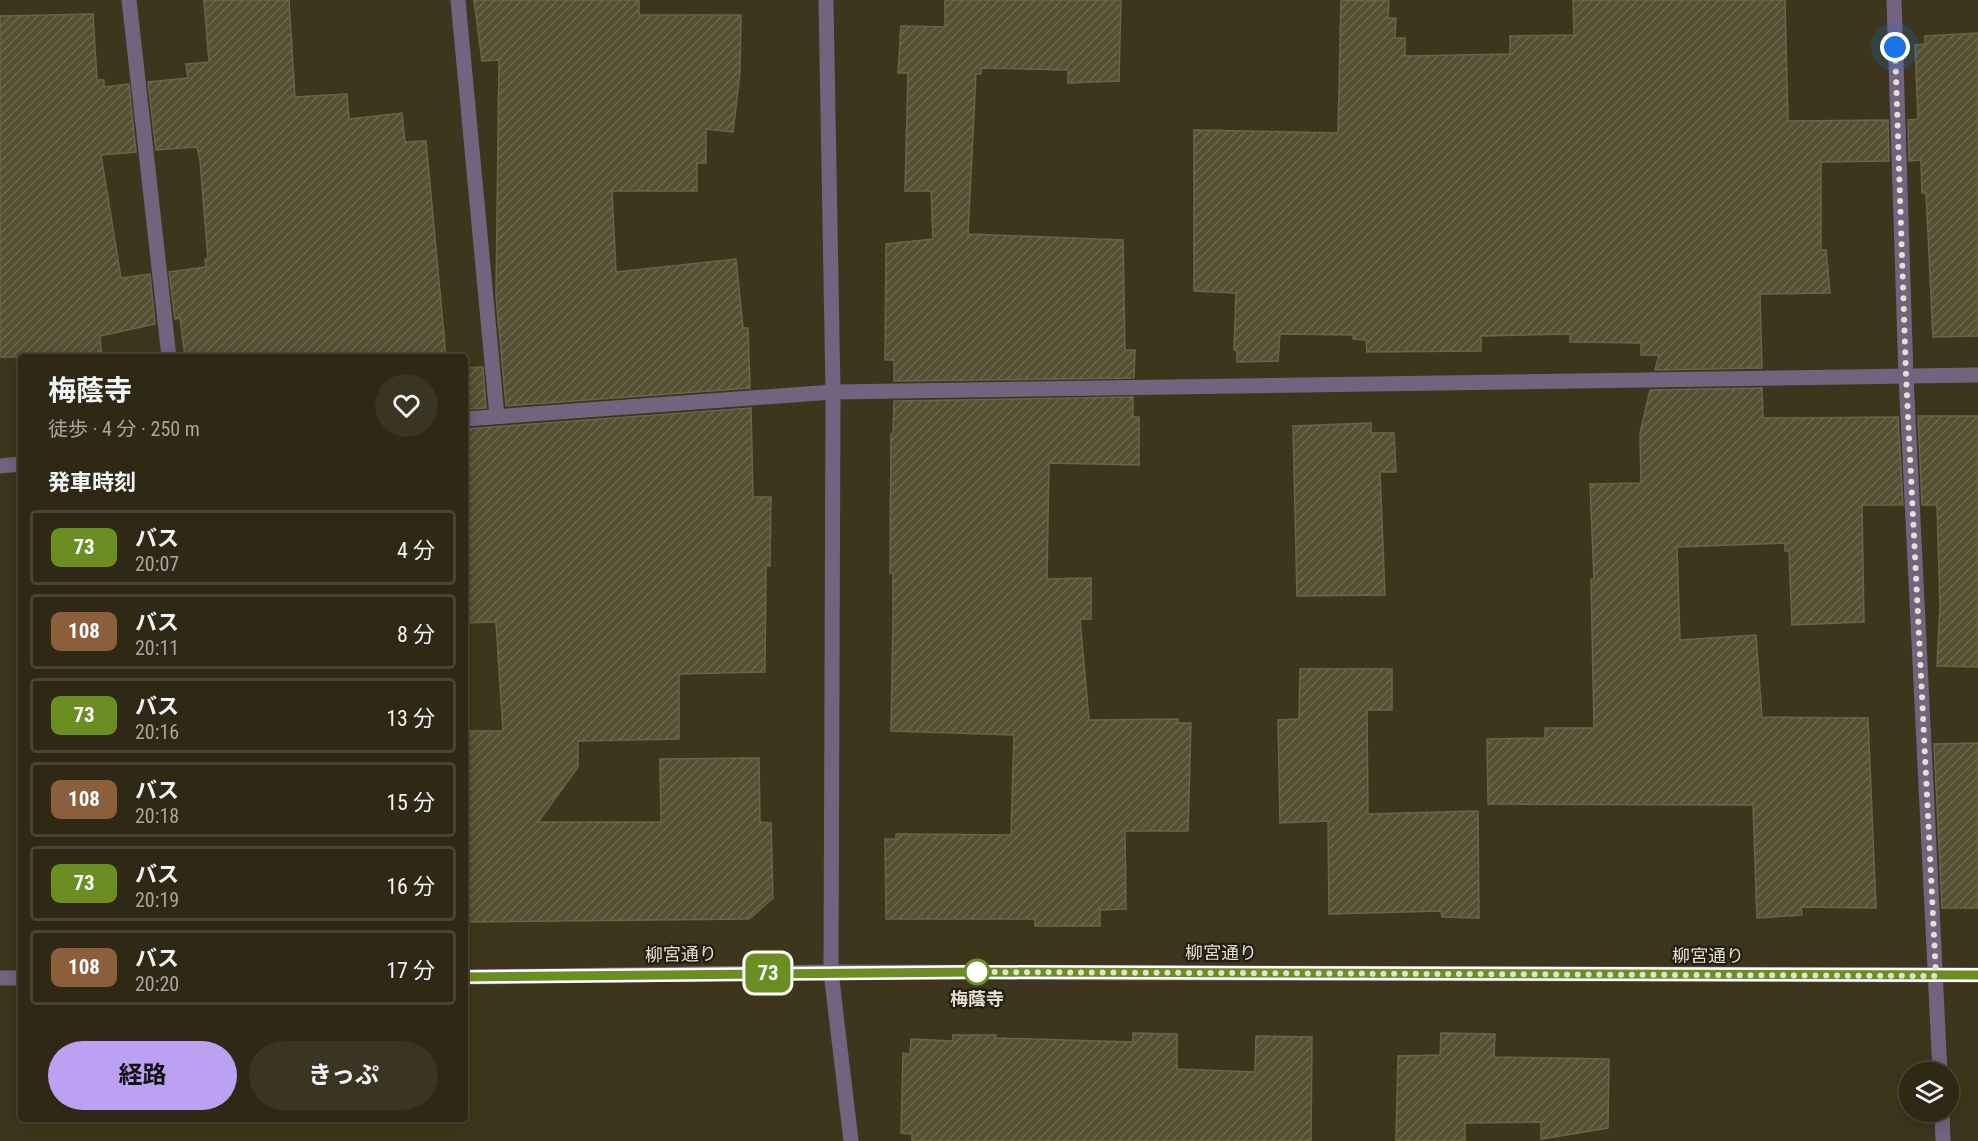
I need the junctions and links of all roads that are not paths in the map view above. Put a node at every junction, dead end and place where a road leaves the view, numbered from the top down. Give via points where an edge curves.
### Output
1 (129, 0) edge
2 (458, 0) edge
3 (826, 0) edge
4 (1894, 0) edge
5 (169, 354) edge
6 (1978, 375) edge
7 (1906, 376) junction
8 (833, 392) junction
9 (497, 416) junction
10 (468, 419) edge
11 (18, 464) edge
12 (0, 466) edge
13 (831, 972) junction
14 (1978, 975) edge
15 (1936, 976) junction
16 (468, 977) edge
17 (0, 978) edge
18 (18, 978) edge
19 (1940, 1062) edge
20 (1942, 1122) edge
21 (850, 1141) edge
22 (1943, 1141) edge

1 - 5 street
2 - 9 street
3 - 8 street
4 - 7 street
6 - 7 street
7 - 8 street
7 - 15 street
8 - 9 street
8 - 13 street
9 - 10 street
11 - 12 street
13 - 15 street, 柳宮通り
13 - 16 street, 柳宮通り
13 - 21 street
14 - 15 street, 柳宮通り
15 - 19 street
17 - 18 street
20 - 22 street

